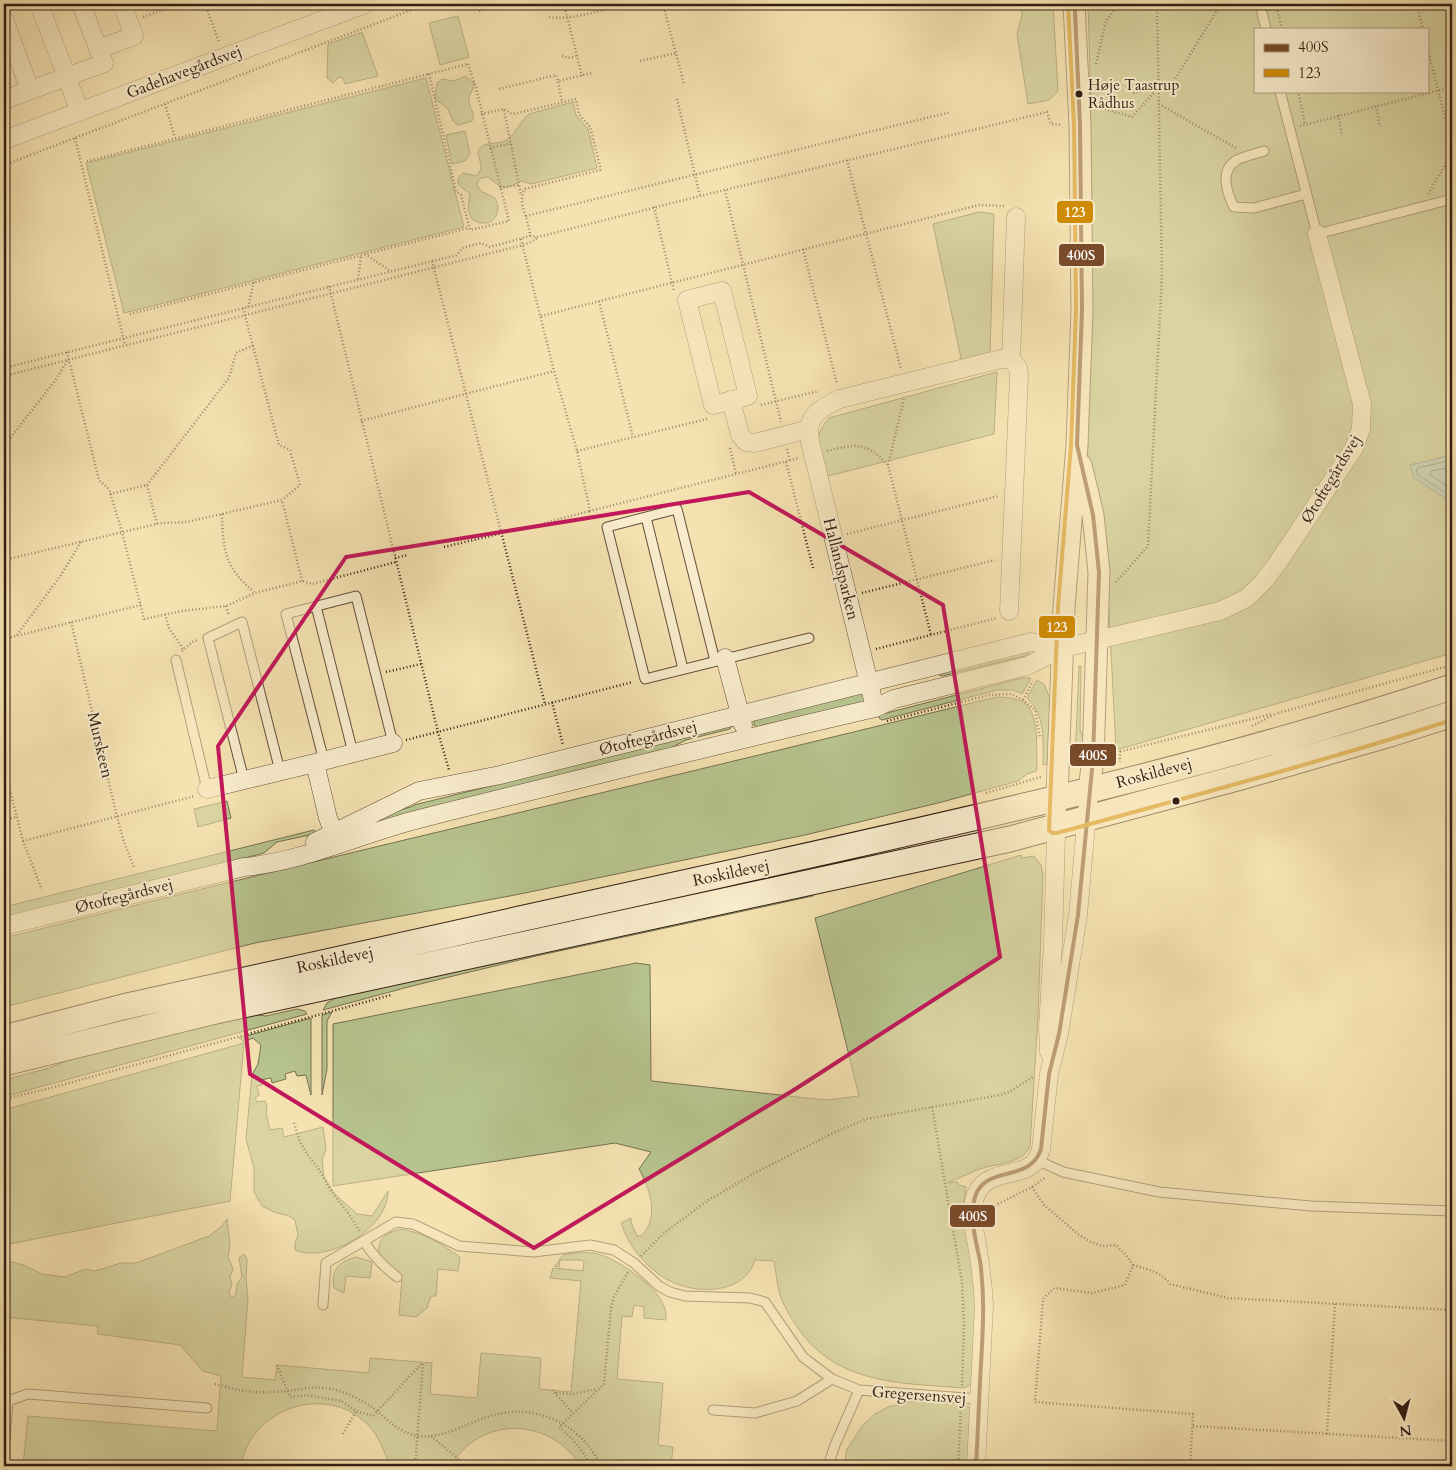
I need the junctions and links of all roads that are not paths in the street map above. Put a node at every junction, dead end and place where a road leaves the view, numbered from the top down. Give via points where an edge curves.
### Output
1 (40, 4) edge
2 (81, 4) edge
3 (122, 4) edge
4 (365, 4) edge
5 (1075, 7) edge
6 (1262, 13) dead end
7 (4, 19) edge
8 (1266, 28) edge
9 (98, 49) junction
10 (67, 77) junction
11 (30, 90) junction
12 (1280, 92) edge
13 (4, 100) edge
14 (80, 112) junction
15 (4, 140) edge
16 (1264, 151) dead end
17 (1306, 194) junction
18 (1452, 199) edge
19 (1016, 217) road end
20 (1317, 234) junction
21 (1011, 359) junction
22 (731, 400) junction
23 (809, 429) junction
24 (1077, 446) junction
25 (646, 517) junction
26 (316, 606) junction
27 (1009, 611) road end
28 (809, 638) dead end
29 (1097, 641) junction
30 (1063, 648) junction
31 (176, 660) road end
32 (720, 660) junction
33 (684, 669) junction
34 (870, 682) junction
35 (1452, 687) edge
36 (875, 708) junction
37 (1452, 714) edge
38 (740, 715) junction
39 (747, 738) junction
40 (393, 743) joint
41 (353, 753) junction
42 (319, 762) junction
43 (280, 771) junction
44 (244, 780) junction
45 (207, 789) joint
46 (1089, 790) junction
47 (1057, 798) junction
48 (1086, 819) junction
49 (1055, 827) junction
50 (336, 839) junction
51 (4, 926) edge
52 (1063, 943) junction
53 (4, 1038) edge
54 (4, 1063) edge
55 (1037, 1160) junction
56 (1452, 1211) edge
57 (364, 1242) junction
58 (397, 1277) dead end
59 (323, 1304) dead end
60 (832, 1379) junction
61 (859, 1390) junction
62 (979, 1399) junction
63 (207, 1408) dead end
64 (713, 1410) dead end
65 (4, 1450) edge
66 (828, 1466) edge
67 (976, 1466) edge

1 - 10 street
2 - 9 street
3 - 9 street via 134,36
4 - 14 street, Gadehavegårdsvej
5 - 24 street via 1080,99 1082,310
6 - 8 lane
7 - 11 street
9 - 10 street via 104,63
10 - 11 street
10 - 14 street
11 - 13 street
12 - 17 lane, Øtoftegårdsvej
14 - 15 street, Gadehavegårdsvej
16 - 17 lane via 1236,160 1228,170 1225,181 1234,207 1254,208
17 - 20 lane, Øtoftegårdsvej
18 - 20 lane
19 - 21 street
20 - 29 street, Øtoftegårdsvej via 1362,404 1361,429 1354,448 1277,564 1247,598 1220,611
21 - 23 street via 840,399 824,406 814,416
21 - 27 street via 1018,368 1019,376
22 - 22 street via 713,405 687,300 722,291 748,396
22 - 23 street via 744,440 754,443
23 - 34 street, Hallandsparken
24 - 29 street via 1093,515 1099,572
24 - 30 street
25 - 32 lane via 677,510
25 - 33 lane
25 - 33 lane via 607,527 644,678
26 - 40 lane via 356,596
26 - 41 lane
26 - 42 lane via 286,614
28 - 32 lane
29 - 30 street, Øtoftegårdsvej
29 - 46 street
30 - 34 street, Øtoftegårdsvej via 1031,642
30 - 36 street, Øtoftegårdsvej via 1033,664 894,699
30 - 47 street via 1050,772
31 - 45 lane
32 - 33 lane
32 - 38 street
34 - 36 street, Hallandsparken
34 - 38 street, Øtoftegårdsvej
35 - 46 main road, Roskildevej via 1337,723
36 - 39 street, Øtoftegårdsvej
37 - 48 main road, Roskildevej
38 - 39 street
38 - 50 street, Øtoftegårdsvej via 419,792 376,811
39 - 50 street, Øtoftegårdsvej
40 - 41 street
41 - 42 street
42 - 43 street
42 - 50 street via 328,818
43 - 44 street
43 - 44 lane via 242,622 208,638
44 - 45 street
46 - 47 main road, Roskildevej
46 - 48 street
47 - 49 street
47 - 53 main road, Roskildevej via 123,1007
48 - 49 main road, Roskildevej
48 - 52 street via 1078,915
49 - 52 street
49 - 54 main road, Roskildevej via 799,886 211,1012
50 - 51 street, Øtoftegårdsvej via 256,859 244,866
52 - 55 street via 1048,1028 1049,1074
55 - 56 lane via 1063,1172 1158,1192 1311,1206
55 - 62 street, Gregersensvej via 1026,1168 991,1179 980,1188 972,1207 984,1305
57 - 58 lane via 385,1268
57 - 59 lane, Gregersensvej via 326,1263
57 - 60 lane, Gregersensvej via 396,1222 413,1224 459,1246 534,1252 590,1245 614,1250 670,1292 765,1302 803,1357
60 - 61 lane, Gregersensvej
60 - 64 lane via 797,1402 755,1413
61 - 62 lane, Gregersensvej
61 - 66 lane, Gregersensvej
62 - 67 street, Gregersensvej
63 - 65 lane via 28,1394 8,1402

